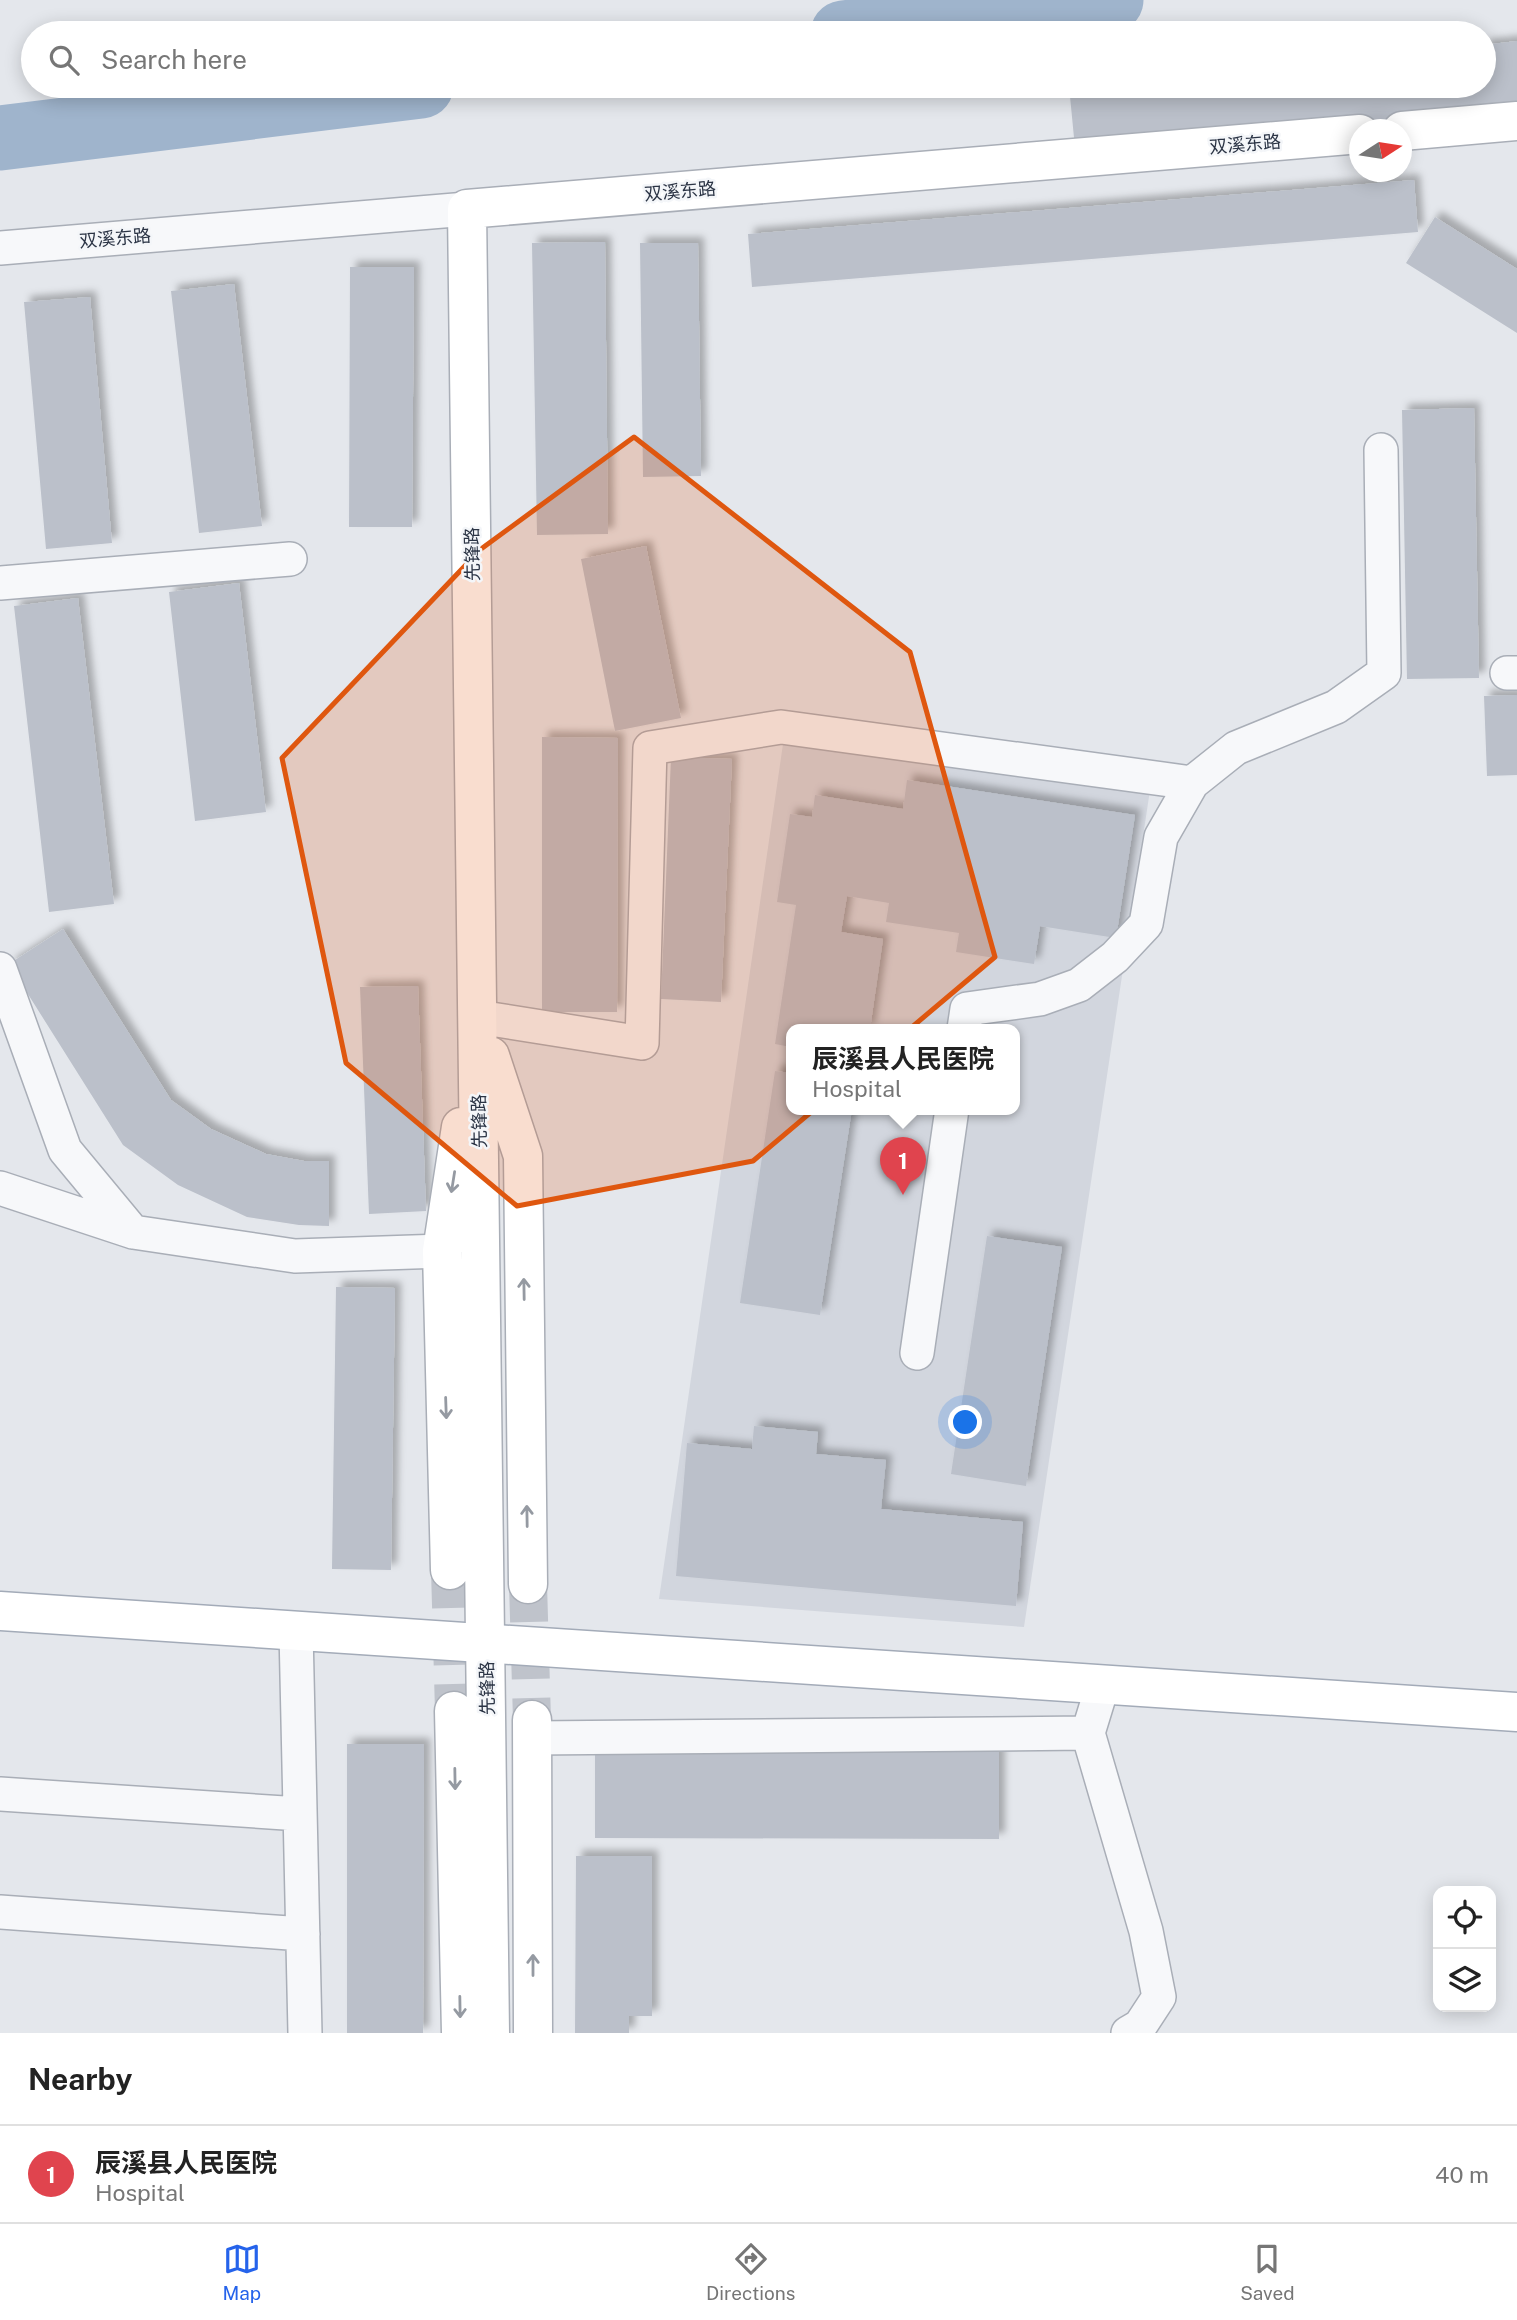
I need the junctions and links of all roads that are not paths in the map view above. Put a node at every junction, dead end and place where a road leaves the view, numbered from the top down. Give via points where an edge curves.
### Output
1 (1517, 121) edge
2 (1412, 130) edge
3 (1349, 135) edge
4 (467, 209) junction
5 (0, 248) edge
6 (1381, 450) dead end
7 (290, 559) dead end
8 (0, 583) edge
9 (1192, 783) junction
10 (0, 969) edge
11 (478, 1017) junction
12 (965, 1024) edge
13 (951, 1115) edge
14 (0, 1188) edge
15 (132, 1233) junction
16 (442, 1251) junction
17 (917, 1353) dead end
18 (450, 1570) tunnel mouth
19 (528, 1584) tunnel mouth
20 (0, 1611) edge
21 (296, 1631) junction
22 (486, 1644) junction
23 (1103, 1684) junction
24 (454, 1711) tunnel mouth
25 (1517, 1712) edge
26 (532, 1729) joint
27 (1088, 1733) junction
28 (0, 1794) edge
29 (300, 1814) junction
30 (0, 1912) edge
31 (303, 1934) junction
32 (305, 2033) edge
33 (461, 2033) edge
34 (490, 2033) edge
35 (533, 2033) edge
36 (1128, 2033) edge

1 - 2 main road
3 - 4 main road, 双溪东路
4 - 5 street, 双溪东路
4 - 11 main road, 先锋路
6 - 9 street via 1384,673 1336,707 1236,748
7 - 8 street
9 - 11 street via 781,727 649,748 642,1043
9 - 12 street via 1161,837 1146,924 1115,957 1079,985 1040,999 967,1009
10 - 15 street via 65,1150
11 -> 16 main road
19 -> 11 main road via 523,1156
11 - 22 main road, 先锋路
13 - 17 street
14 - 15 street
15 - 16 street via 295,1256
16 -> 18 main road
20 - 21 main road
21 - 22 main road
21 - 29 street
22 - 23 main road
22 - 34 main road, 先锋路
23 - 25 main road
23 - 27 street
24 -> 33 main road
26 - 27 street
35 -> 26 main road
27 - 36 street via 1146,1931 1159,1997 1140,2026
28 - 29 street
29 - 31 street
30 - 31 street
31 - 32 street

